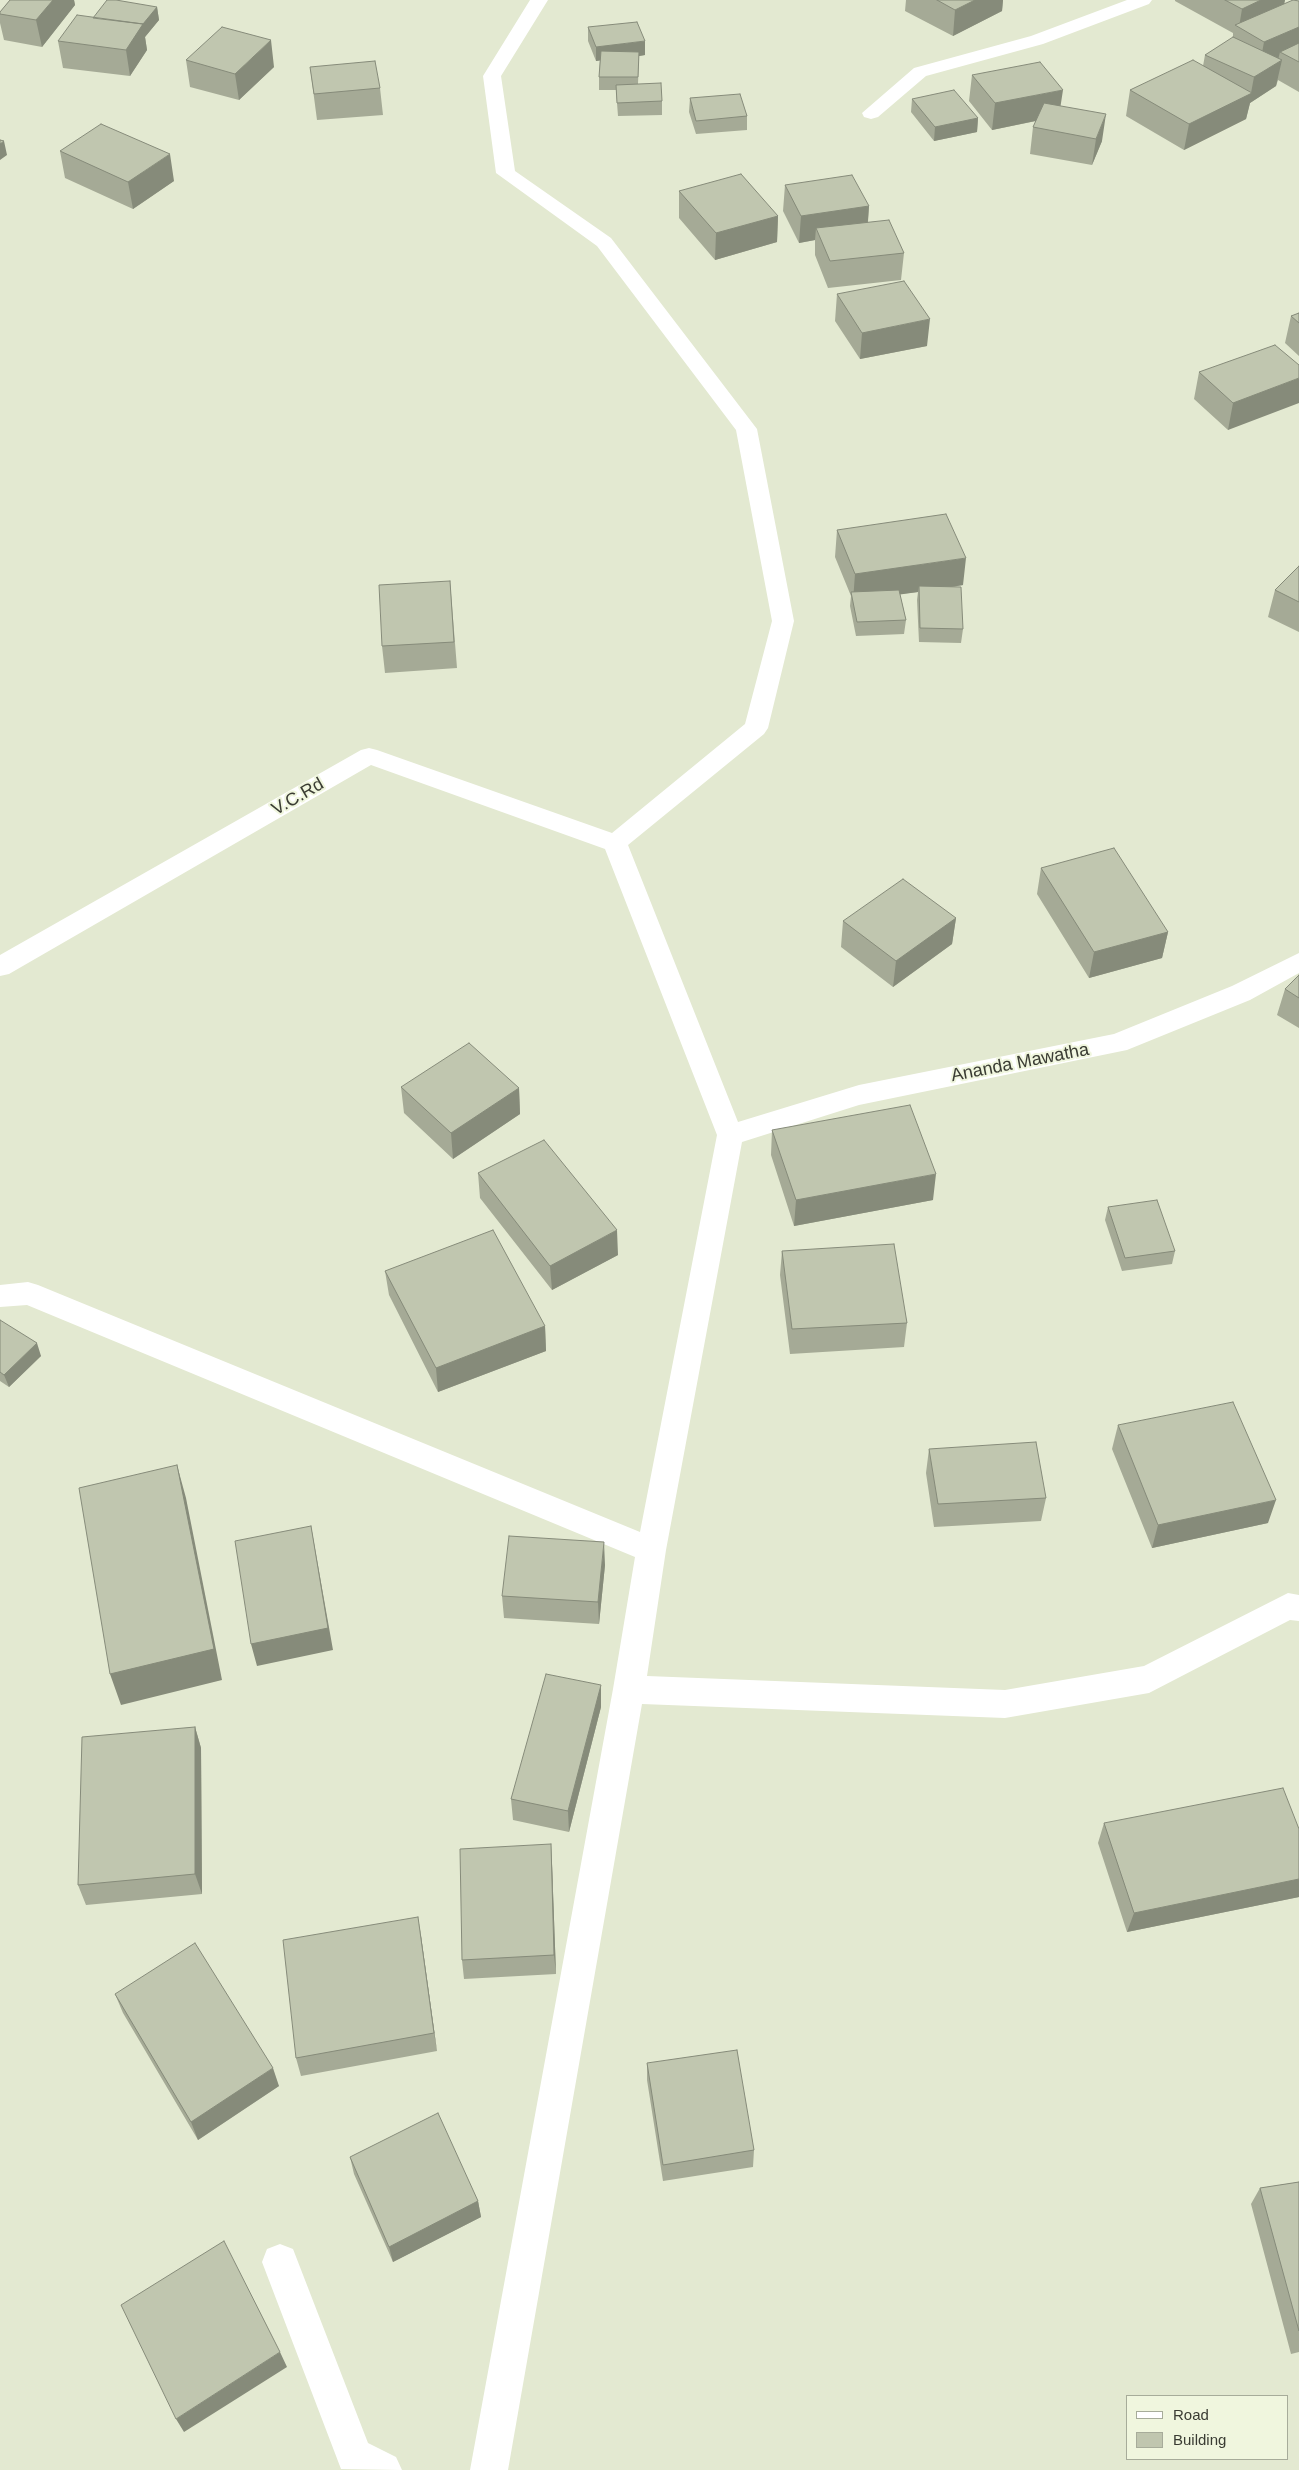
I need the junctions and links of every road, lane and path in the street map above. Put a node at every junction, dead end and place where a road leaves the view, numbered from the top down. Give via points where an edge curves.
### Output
1 (539, 0) edge
2 (1143, 0) edge
3 (870, 113) dead end
4 (615, 843) junction
5 (1299, 962) edge
6 (0, 967) edge
7 (730, 1135) junction
8 (0, 1296) edge
9 (652, 1550) junction
10 (1299, 1608) edge
11 (629, 1689) junction
12 (280, 2262) dead end
13 (383, 2470) edge
14 (489, 2470) edge

1 - 4 street via 492,76 506,173 604,242 746,429 783,621 756,728
2 - 3 street via 1037,40 920,72
4 - 6 street, V.C.Rd via 369,756
4 - 7 street
5 - 7 street, Ananda Mawatha via 1241,993 1118,1043 859,1095
7 - 9 street
8 - 9 street via 28,1293
9 - 11 street
10 - 11 street via 1288,1606 1149,1679 1005,1704
11 - 14 street
12 - 13 street via 354,2456

